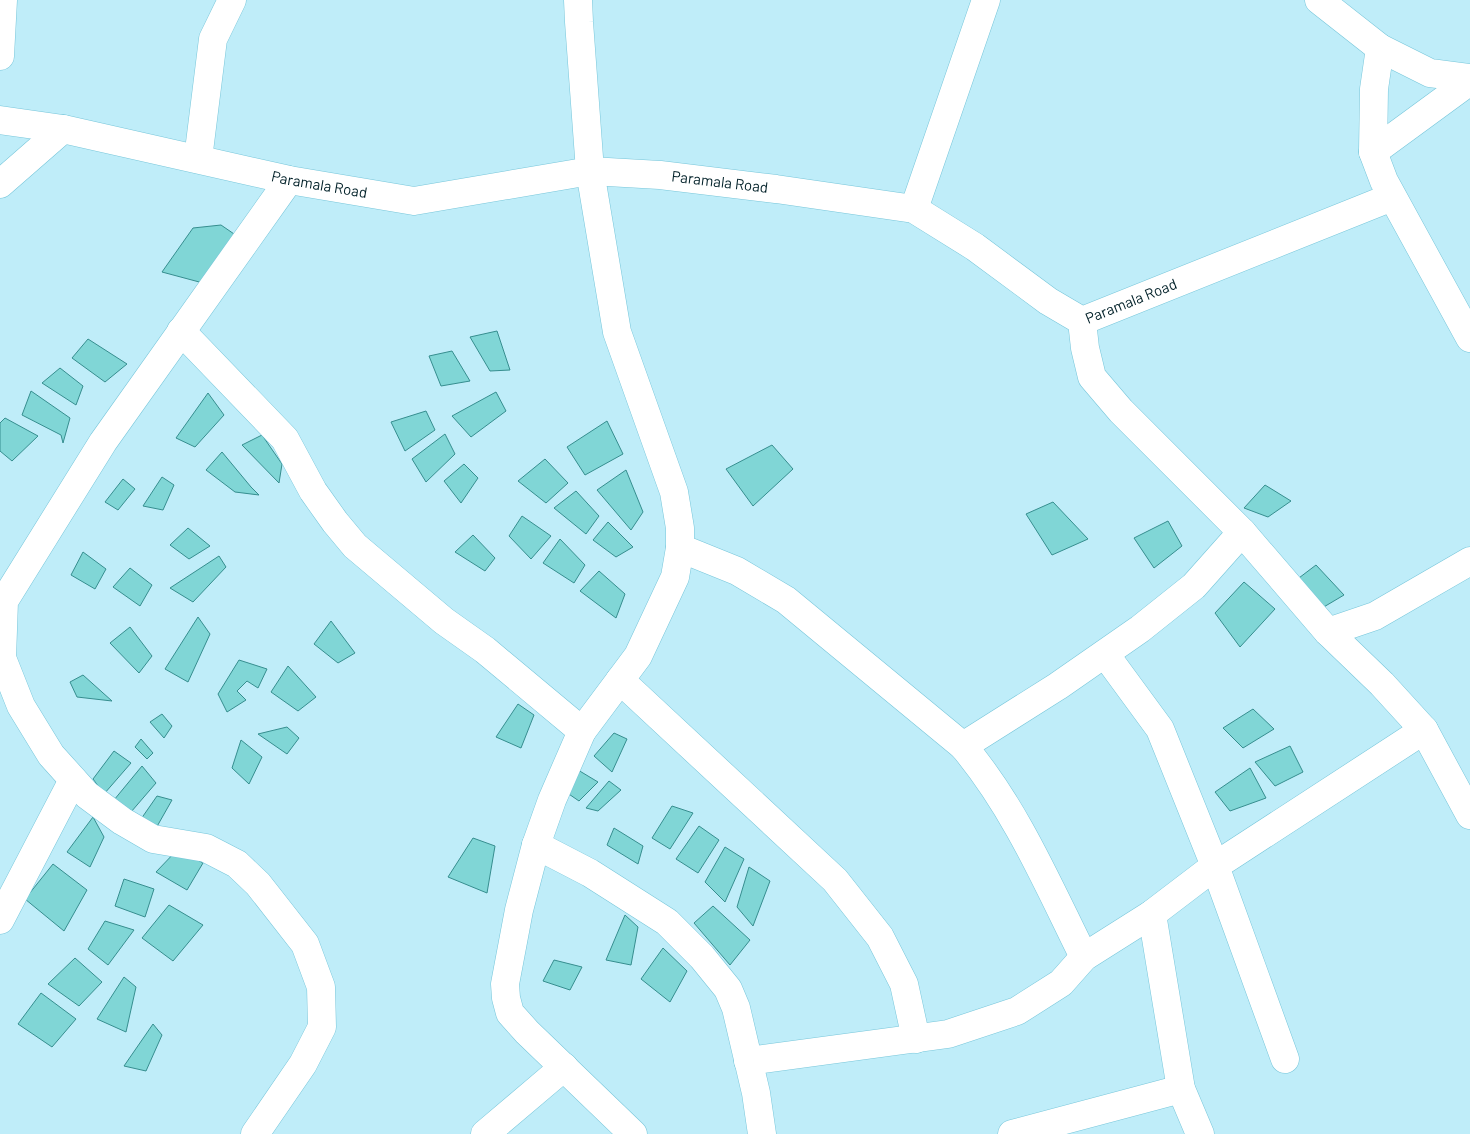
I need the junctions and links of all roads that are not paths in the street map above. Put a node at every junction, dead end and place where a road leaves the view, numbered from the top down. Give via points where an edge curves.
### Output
1 (3, 0) edge
2 (232, 0) edge
3 (578, 0) edge
4 (986, 0) edge
5 (1319, 0) edge
6 (1380, 48) junction
7 (0, 56) edge
8 (1470, 79) edge
9 (0, 120) edge
10 (63, 128) junction
11 (1373, 152) junction
12 (198, 159) junction
13 (590, 171) junction
14 (289, 180) junction
15 (0, 184) edge
16 (1392, 197) junction
17 (914, 209) junction
18 (1082, 320) junction
19 (181, 331) junction
20 (1470, 338) edge
21 (1242, 532) junction
22 (680, 548) junction
23 (1470, 561) edge
24 (1328, 632) junction
25 (1105, 654) junction
26 (620, 680) junction
27 (1424, 730) junction
28 (582, 731) junction
29 (963, 746) junction
30 (73, 780) junction
31 (1470, 815) edge
32 (536, 845) junction
33 (1215, 866) junction
34 (1152, 914) junction
35 (0, 920) edge
36 (1084, 957) junction
37 (916, 1039) junction
38 (1285, 1059) dead end
39 (748, 1061) junction
40 (564, 1067) junction
41 (1181, 1090) junction
42 (255, 1134) edge
43 (485, 1134) edge
44 (633, 1134) edge
45 (762, 1134) edge
46 (1012, 1134) edge
47 (1200, 1134) edge

1 - 7 street
2 - 12 street via 213,39
3 - 13 street
4 - 17 street
5 - 6 street
6 - 8 street via 1430,73
6 - 11 street via 1374,89
8 - 11 street
9 - 10 street, Paramala Road
10 - 12 street, Paramala Road
10 - 15 street
11 - 16 street
12 - 14 street, Paramala Road
13 - 14 street, Paramala Road via 414,201
13 - 17 street, Paramala Road via 660,175
13 - 22 street via 617,332 674,492
14 - 19 street
16 - 18 street, Paramala Road
16 - 20 street
17 - 18 street, Paramala Road via 975,247 1048,301
18 - 21 street via 1092,377 1121,411
19 - 28 street via 285,440 313,491 355,546
19 - 30 street via 102,442 4,601 2,658 21,706 51,755
21 - 24 street
21 - 25 street via 1194,586
22 - 26 street via 675,577 638,656
22 - 29 street via 737,571 786,600
23 - 24 street via 1375,616
24 - 27 street
25 - 29 street
25 - 33 street via 1160,729
26 - 28 street
26 - 37 street via 835,880 880,937 892,960 904,984
27 - 31 street
27 - 33 street
28 - 32 street
29 - 36 street via 982,769 1022,832
30 - 35 street
30 - 42 street via 87,795 122,821 153,839 206,848 237,864 258,884 305,944 321,987 322,1027 303,1064
32 - 39 street via 590,873 667,922 702,957 728,989 736,1008
32 - 40 street via 519,910 505,984 506,998 510,1013
33 - 34 street
33 - 38 street
34 - 36 street
34 - 41 street
36 - 37 street via 1061,983 1017,1011 948,1034
37 - 39 street
39 - 45 street
40 - 43 street
40 - 44 street
41 - 46 street
41 - 47 street

